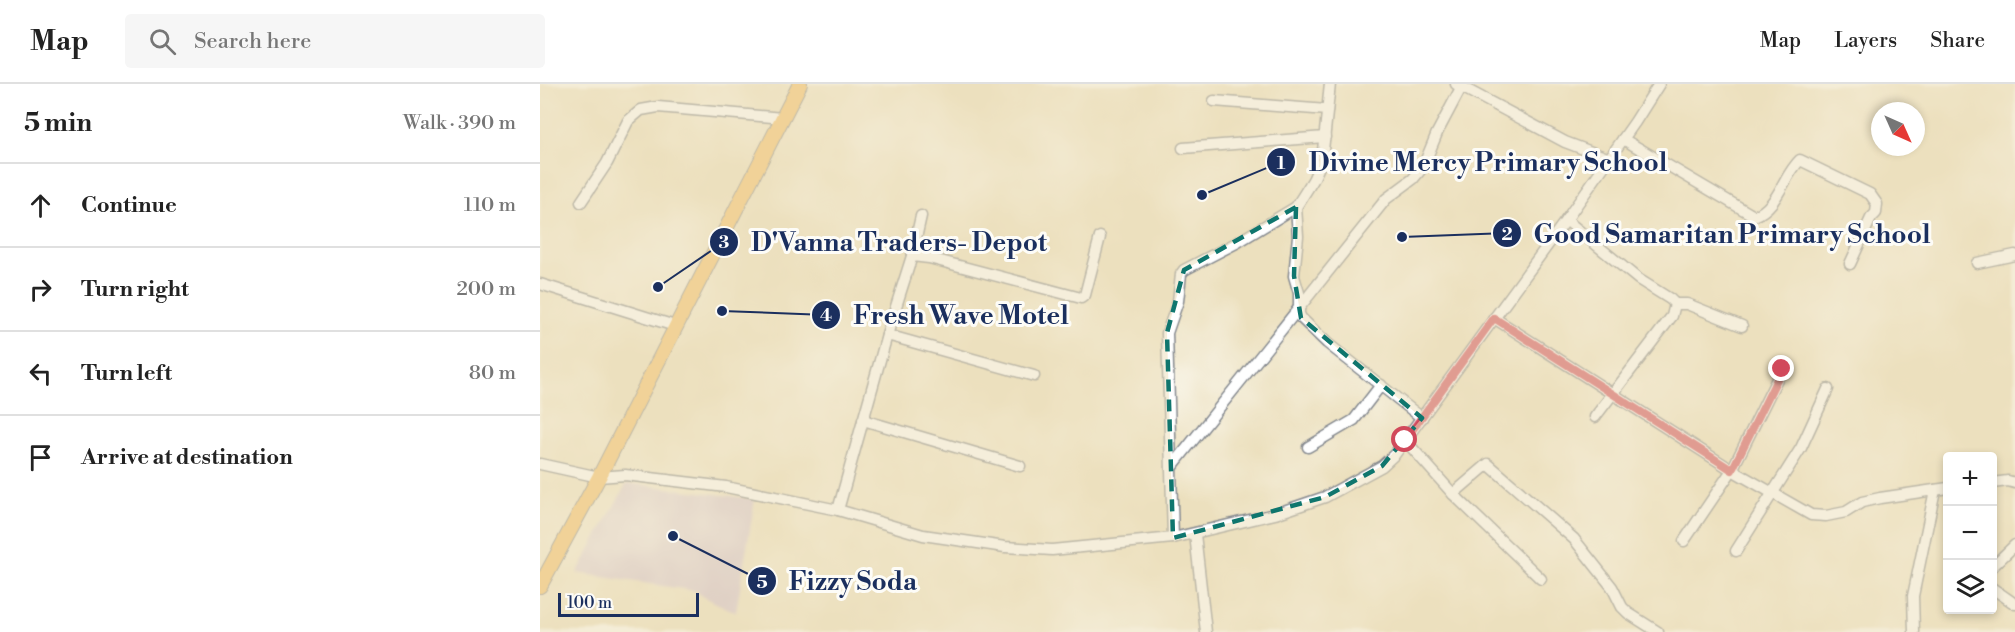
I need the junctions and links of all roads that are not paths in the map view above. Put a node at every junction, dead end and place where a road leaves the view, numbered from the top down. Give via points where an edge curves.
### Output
1 (800, 84) edge
2 (1330, 84) edge
3 (1659, 84) edge
4 (1460, 85) edge
5 (1214, 101) dead end
6 (1327, 110) junction
7 (783, 118) junction
8 (1325, 137) junction
9 (1623, 139) junction
10 (1183, 148) dead end
11 (1610, 159) junction
12 (581, 202) dead end
13 (1296, 207) junction
14 (921, 216) dead end
15 (1566, 220) junction
16 (1100, 237) dead end
17 (2015, 255) edge
18 (912, 256) junction
19 (1977, 263) dead end
20 (1850, 264) dead end
21 (540, 284) edge
22 (1675, 304) junction
23 (1299, 306) junction
24 (1494, 318) junction
25 (675, 326) junction
26 (1742, 326) dead end
27 (887, 335) junction
28 (1782, 369) dead end
29 (1034, 376) dead end
30 (1381, 386) junction
31 (1828, 389) dead end
32 (1613, 394) junction
33 (1594, 417) dead end
34 (1422, 418) junction
35 (863, 420) junction
36 (1405, 440) junction
37 (1308, 447) dead end
38 (540, 464) edge
39 (1020, 466) dead end
40 (1171, 468) junction
41 (1732, 470) junction
42 (599, 477) junction
43 (1997, 482) edge
44 (2015, 483) edge
45 (1943, 488) edge
46 (1935, 489) junction
47 (1773, 493) junction
48 (1453, 494) junction
49 (838, 510) junction
50 (1196, 534) junction
51 (1173, 538) junction
52 (1684, 541) dead end
53 (2015, 545) edge
54 (1736, 551) dead end
55 (1997, 562) edge
56 (1541, 579) dead end
57 (540, 586) edge
58 (1997, 591) edge
59 (2015, 604) edge
60 (1206, 632) edge
61 (1658, 632) edge
62 (1914, 632) edge

1 - 7 main road
2 - 6 street
3 - 9 street
4 - 11 street via 1565,142
4 - 23 street via 1423,167 1386,200
5 - 6 street
6 - 8 street
7 - 12 street via 658,107 641,110 628,121
7 - 25 main road
8 - 10 street
8 - 13 street via 1322,160
9 - 11 street
9 - 20 street via 1754,216 1763,213 1800,160 1870,194 1877,204 1876,213
11 - 15 street
13 - 23 street via 1294,276
13 - 40 street via 1181,274 1178,302 1167,333
14 - 18 street
15 - 22 street via 1632,275
15 - 24 street
16 - 18 street via 1081,298
17 - 19 street
18 - 27 street
21 - 25 street
22 - 26 street via 1687,304
22 - 32 street via 1672,316
23 - 30 street via 1304,323
23 - 40 street
24 - 32 street
24 - 34 street
25 - 42 main road
27 - 29 street
27 - 35 street
28 - 41 street
30 - 34 street
30 - 37 street via 1354,420
31 - 47 street via 1801,448
32 - 33 street
32 - 41 street
34 - 36 street
35 - 39 street
35 - 49 street
36 - 48 street
36 - 50 street via 1382,466 1325,497
38 - 42 street
40 - 51 street
41 - 47 street
41 - 52 street
42 - 49 street via 625,475 696,483
42 - 57 main road
43 - 44 street
45 - 46 street
46 - 47 street via 1862,502 1846,512 1826,516 1811,515
46 - 62 street via 1913,596
47 - 54 street
48 - 56 street
48 - 61 street via 1488,464 1574,540 1628,613
49 - 51 street via 922,535 1005,547 1052,550
50 - 51 street
50 - 60 street
53 - 55 street
58 - 59 street

